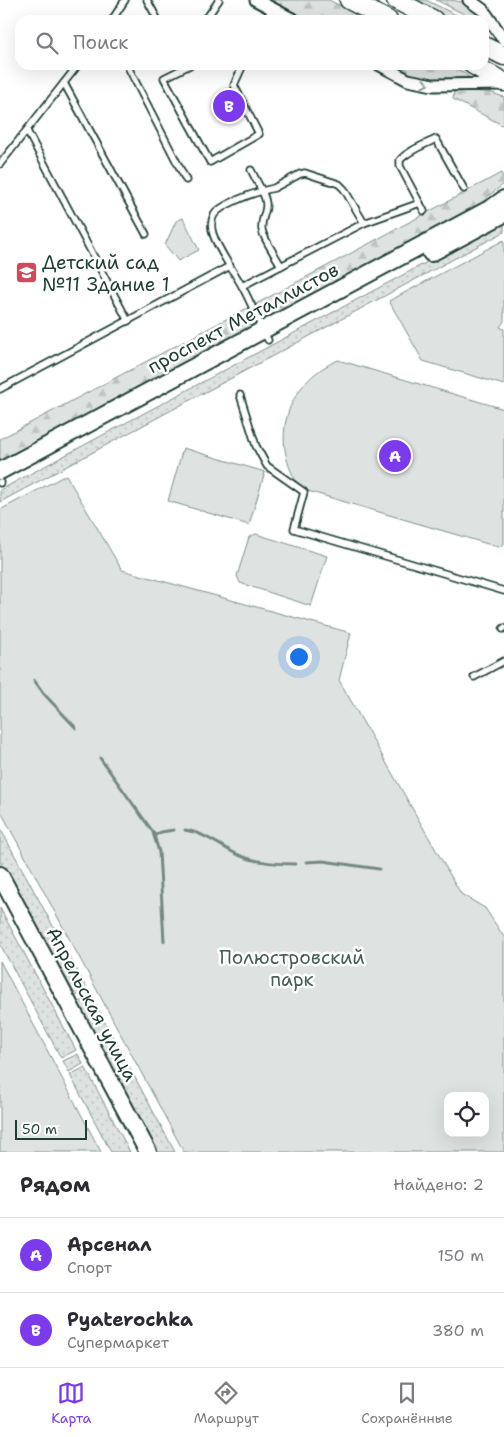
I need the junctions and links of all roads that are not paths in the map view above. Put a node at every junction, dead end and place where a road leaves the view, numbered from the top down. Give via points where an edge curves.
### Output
1 (125, 0) edge
2 (147, 0) edge
3 (219, 0) edge
4 (256, 0) edge
5 (349, 0) edge
6 (396, 0) edge
7 (469, 0) edge
8 (272, 8) junction
9 (115, 15) edge
10 (155, 15) edge
11 (209, 15) edge
12 (268, 15) edge
13 (285, 15) edge
14 (378, 15) edge
15 (424, 15) edge
16 (486, 15) edge
17 (489, 19) edge
18 (504, 40) edge
19 (489, 48) edge
20 (504, 56) edge
21 (74, 70) edge
22 (130, 70) edge
23 (180, 70) edge
24 (241, 70) edge
25 (389, 70) edge
26 (482, 70) edge
27 (64, 83) junction
28 (504, 83) edge
29 (26, 131) junction
30 (0, 164) edge
31 (251, 170) dead end
32 (186, 180) dead end
33 (464, 190) dead end
34 (262, 191) junction
35 (504, 199) edge
36 (420, 203) junction
37 (424, 211) dead end
38 (504, 214) edge
39 (364, 222) junction
40 (146, 234) dead end
41 (230, 266) junction
42 (281, 266) junction
43 (242, 286) junction
44 (128, 321) junction
45 (265, 335) junction
46 (0, 389) edge
47 (240, 395) dead end
48 (0, 471) edge
49 (0, 483) edge
50 (504, 591) edge
51 (504, 661) edge
52 (474, 678) dead end
53 (0, 875) edge
54 (0, 897) edge
55 (136, 1152) edge
56 (148, 1152) edge

1 - 9 lane
2 - 10 lane
3 - 11 lane
4 - 8 street
5 - 14 main road
6 - 15 main road
7 - 16 street
8 - 12 lane
8 - 13 street
17 - 18 street
19 - 20 main road
21 - 27 lane
22 - 32 lane
23 - 24 lane via 164,78 210,162 260,134 234,86
25 -> 28 street via 408,80 433,86
26 - 28 main road
27 - 29 lane
27 - 40 lane
29 - 30 lane
29 - 44 lane
31 - 34 lane
33 - 36 lane via 436,139 400,160 400,166
34 - 39 lane via 300,174 311,174 339,184
34 - 41 lane via 220,209 214,215 213,233
34 - 42 lane via 267,206 263,235
35 - 45 street, проспект Металлистов
36 - 37 lane
36 - 39 lane
38 - 45 street, проспект Металлистов
39 - 42 lane
41 - 43 lane
41 - 44 lane
42 - 43 lane
43 - 45 lane
44 - 46 lane
45 - 48 street, проспект Металлистов
45 - 49 street, проспект Металлистов
47 - 50 lane via 256,446 267,466 304,492 294,529
51 - 52 lane
53 - 56 street, Апрельская улица
54 - 55 street, Апрельская улица

